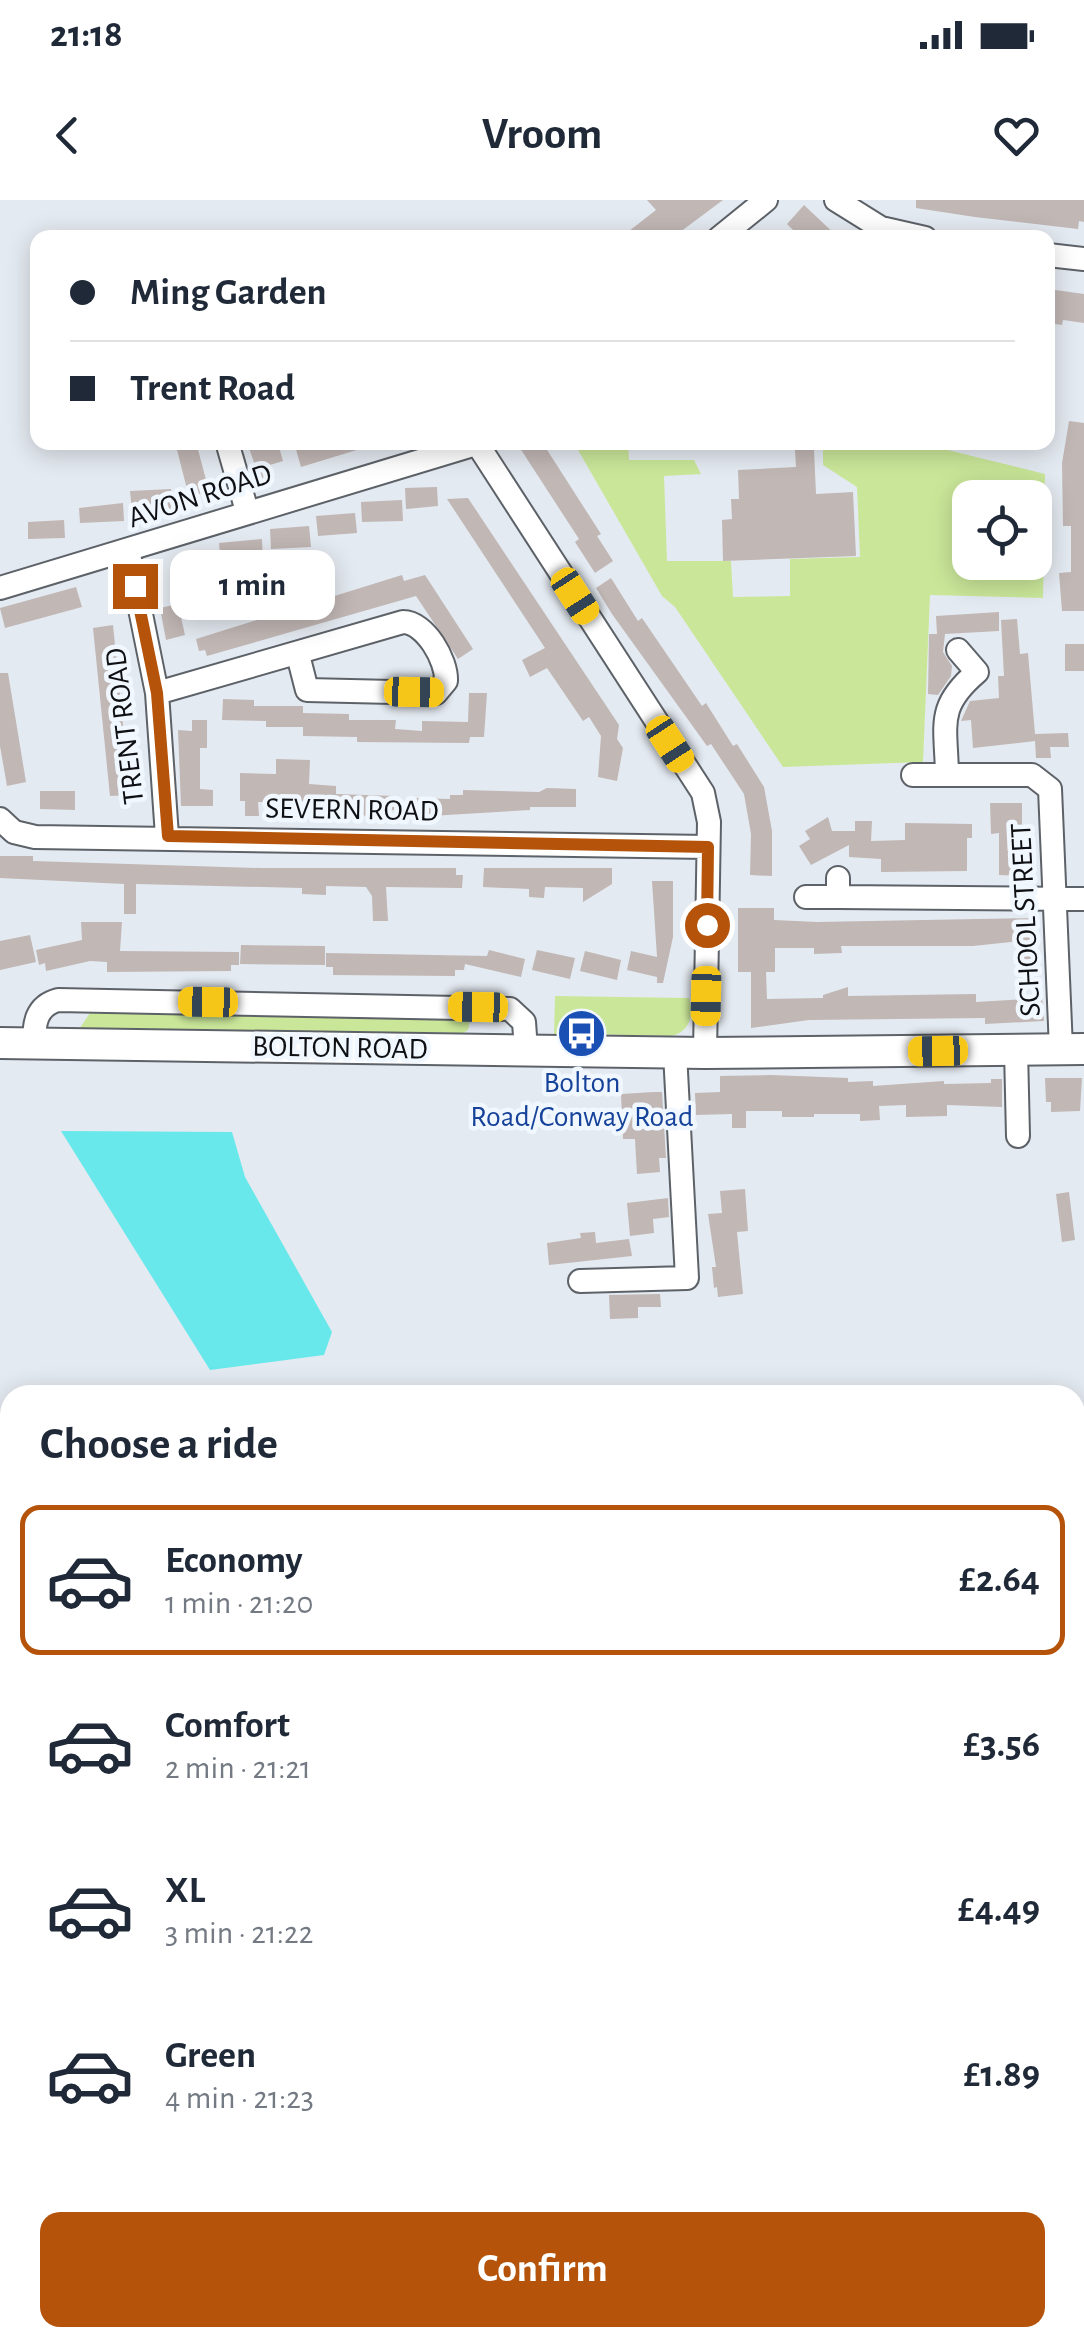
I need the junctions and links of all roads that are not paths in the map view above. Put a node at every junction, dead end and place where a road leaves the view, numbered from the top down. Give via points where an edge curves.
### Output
1 (766, 200) edge
2 (836, 200) edge
3 (729, 230) edge
4 (890, 230) edge
5 (1055, 256) edge
6 (1084, 260) edge
7 (229, 450) edge
8 (453, 450) edge
9 (481, 450) edge
10 (248, 511) junction
11 (128, 550) junction
12 (0, 588) edge
13 (958, 650) dead end
14 (298, 654) junction
15 (157, 693) junction
16 (947, 774) junction
17 (913, 775) dead end
18 (0, 819) edge
19 (168, 836) junction
20 (708, 847) junction
21 (806, 897) dead end
22 (1084, 899) edge
23 (1054, 900) junction
24 (0, 1043) edge
25 (34, 1044) junction
26 (1073, 1049) edge
27 (526, 1050) junction
28 (1016, 1050) junction
29 (690, 1053) junction
30 (1018, 1136) dead end
31 (580, 1280) dead end

1 - 3 street
2 - 4 street
5 - 6 street
7 - 10 street
8 - 10 street, AVON ROAD
9 - 20 street via 703,794
10 - 11 street, AVON ROAD
11 - 12 street, AVON ROAD
11 - 15 street, TRENT ROAD
13 - 16 street via 984,666 960,687 946,712
14 - 14 street via 411,622 443,662 446,681 436,692 307,690
14 - 15 street
15 - 19 street, TRENT ROAD
16 - 17 street
16 - 23 street, SCHOOL STREET via 1032,775 1050,789
18 - 19 street, SEVERN ROAD via 25,836
19 - 20 street, SEVERN ROAD
20 - 29 street
21 - 23 street via 838,888
22 - 23 street
23 - 26 street, SCHOOL STREET
24 - 25 main road, BOLTON ROAD
25 - 27 main road, BOLTON ROAD
25 - 27 street, BOLTON ROAD via 37,1016 58,1000 510,1009 524,1022
26 - 28 main road, BOLTON ROAD
27 - 29 main road, BOLTON ROAD
28 - 29 main road, BOLTON ROAD
28 - 30 street
29 - 31 street via 687,1278

